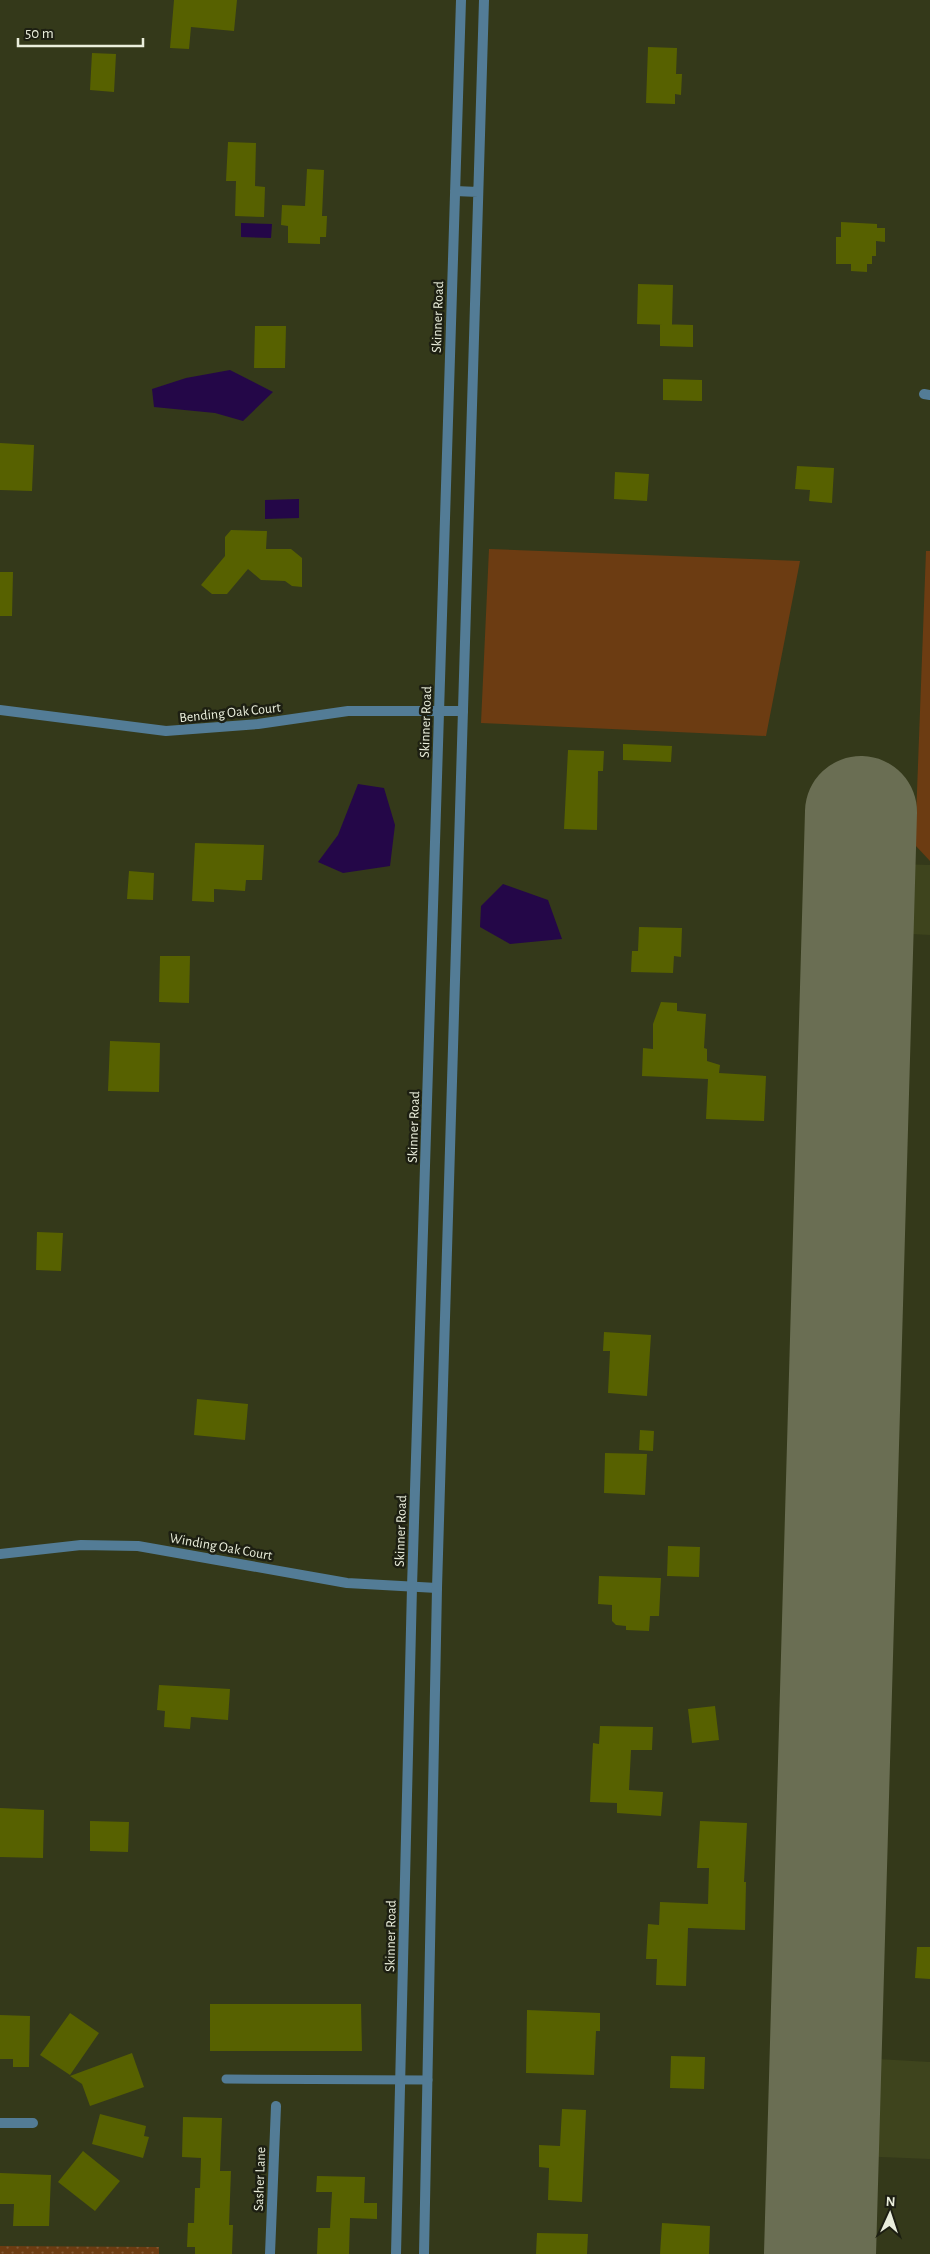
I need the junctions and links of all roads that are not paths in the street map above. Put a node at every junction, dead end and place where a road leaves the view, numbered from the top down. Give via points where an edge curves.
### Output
1 (461, 0) edge
2 (484, 0) edge
3 (455, 192) junction
4 (478, 192) junction
5 (0, 710) edge
6 (439, 710) junction
7 (463, 711) junction
8 (0, 1554) edge
9 (412, 1587) junction
10 (437, 1588) junction
11 (226, 2078) dead end
12 (400, 2079) junction
13 (428, 2080) junction
14 (276, 2106) dead end
15 (33, 2123) dead end
16 (0, 2124) edge
17 (270, 2254) edge
18 (396, 2254) edge
19 (424, 2254) edge

1 - 3 street, Skinner Road
2 - 4 street
3 - 4 street
3 - 6 street, Skinner Road
4 - 7 street
5 - 6 street, Bending Oak Court via 166,731 258,724 348,711
6 - 7 street, Bending Oak Court
6 - 9 street, Skinner Road
7 - 10 street
8 - 9 street, Winding Oak Court via 81,1545 138,1546 347,1583
9 - 10 street, Winding Oak Court
9 - 12 street, Skinner Road
10 - 13 street
11 - 12 lane
12 - 13 lane
12 - 18 street, Skinner Road
13 - 19 street
14 - 17 street, Sasher Lane
15 - 16 street

